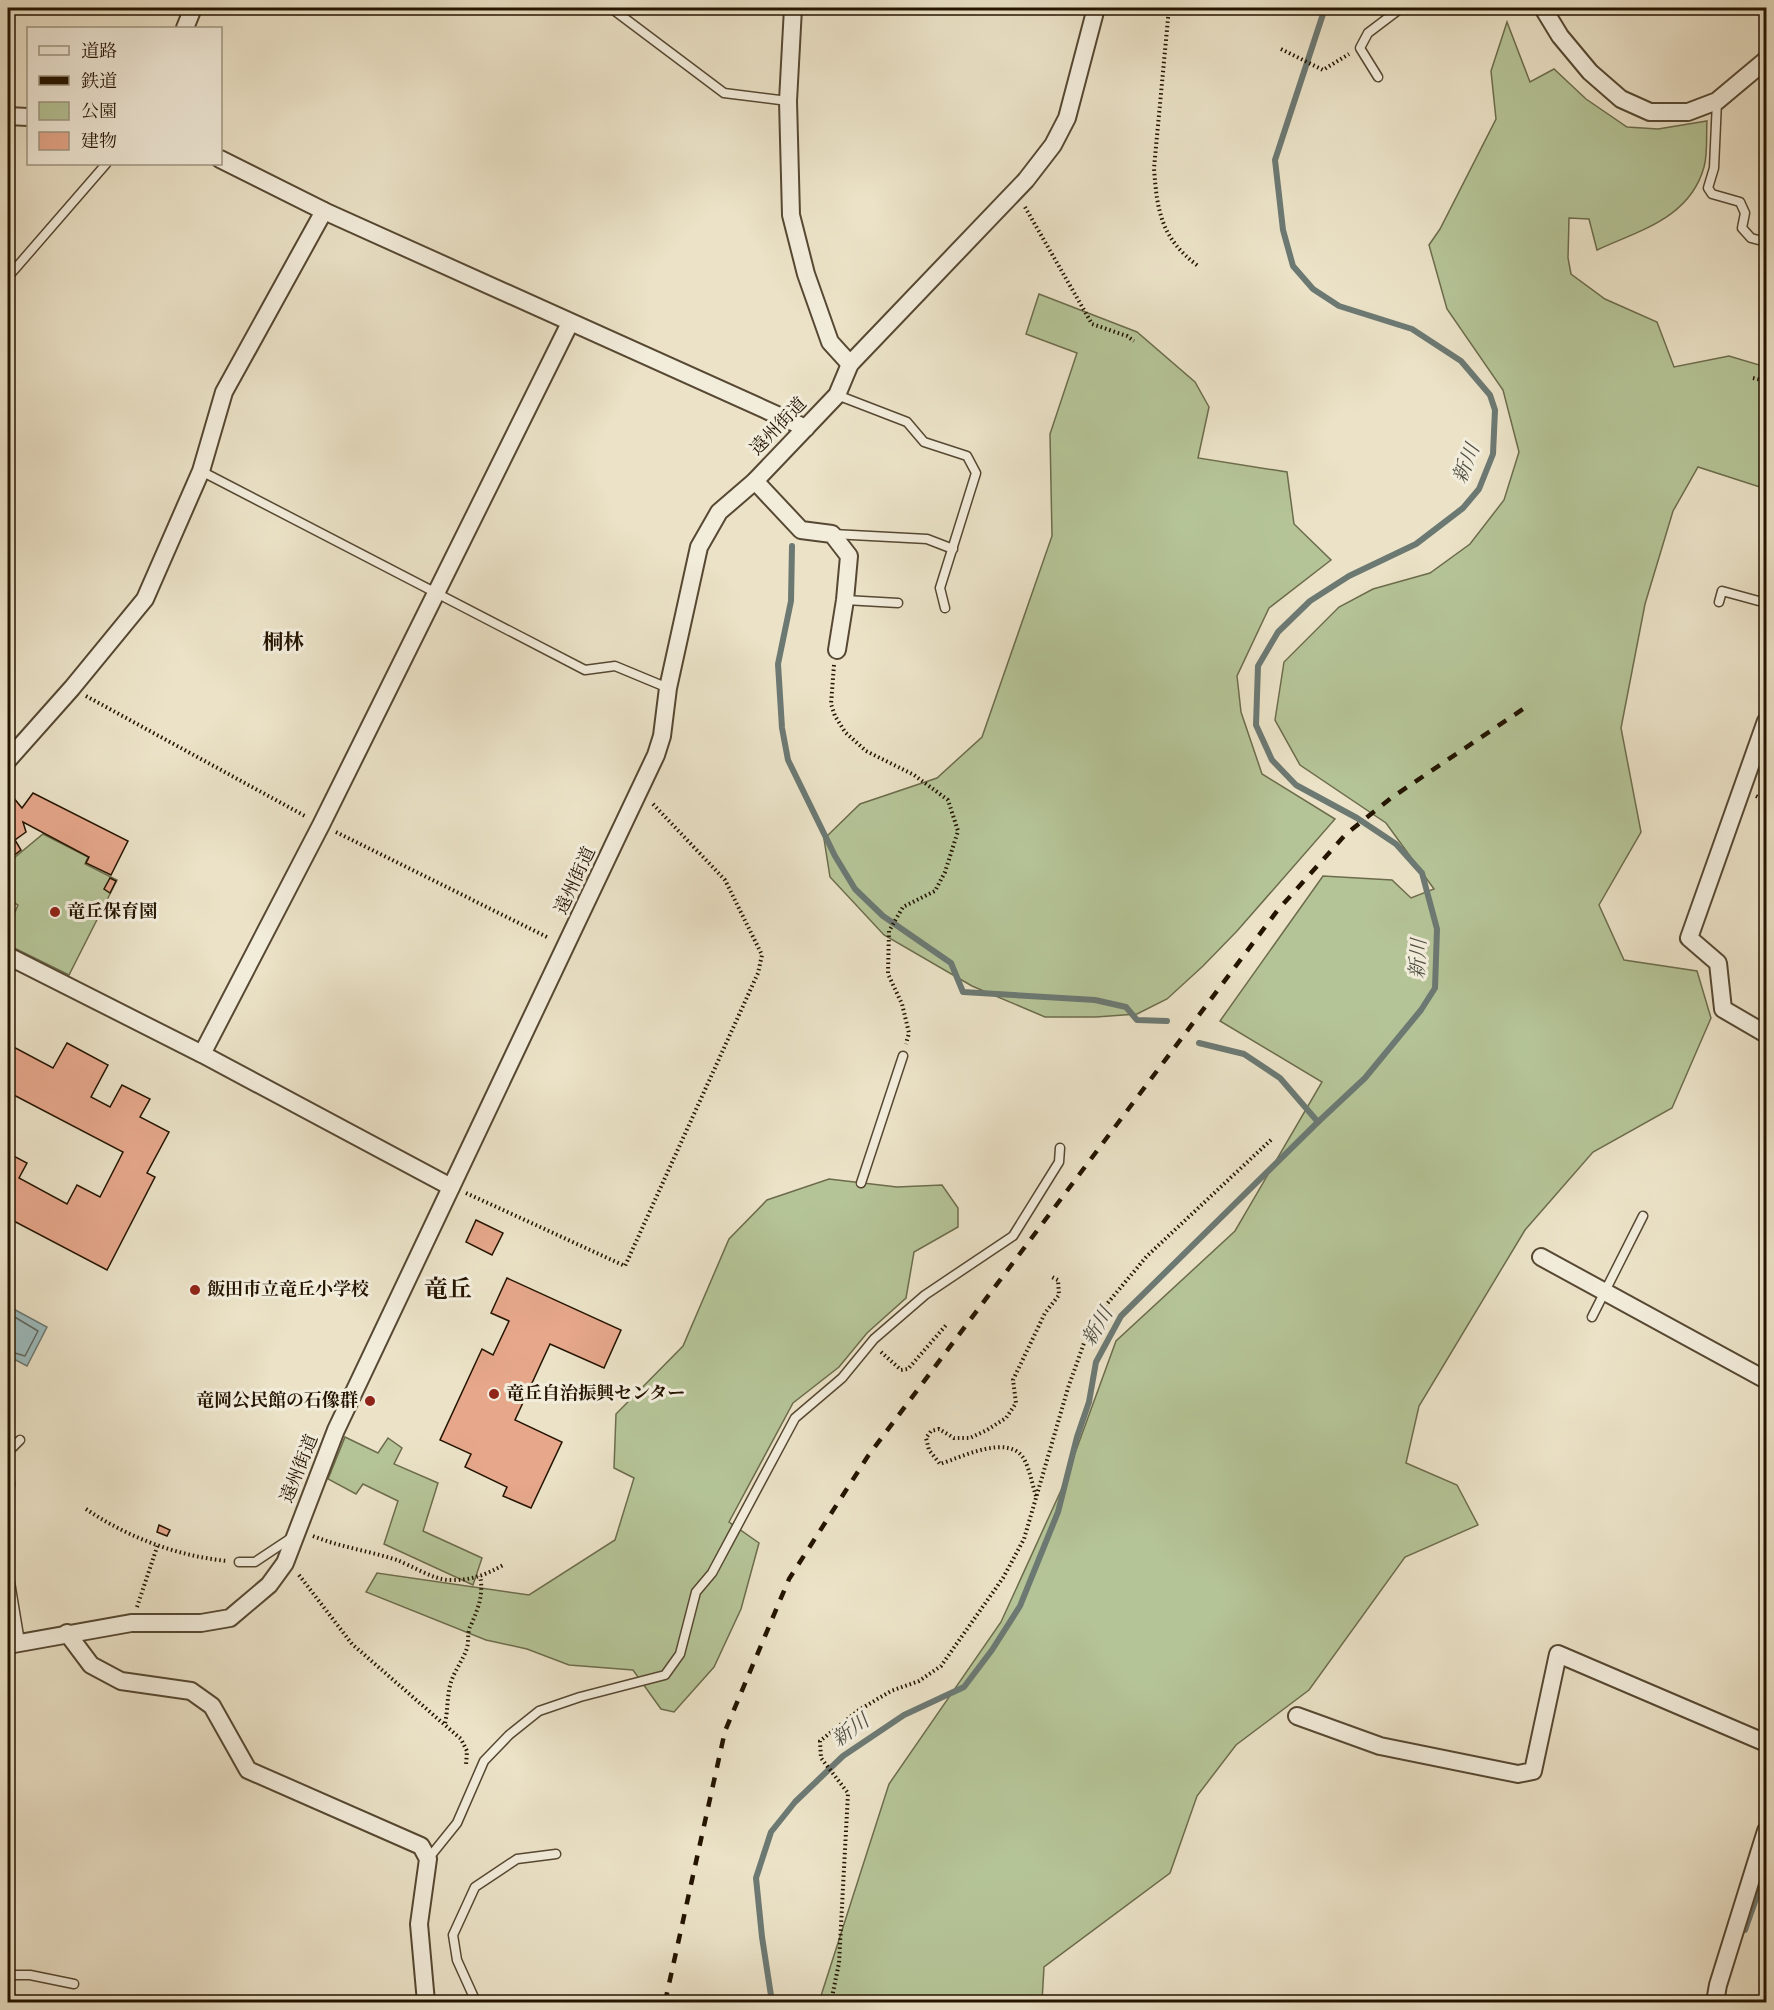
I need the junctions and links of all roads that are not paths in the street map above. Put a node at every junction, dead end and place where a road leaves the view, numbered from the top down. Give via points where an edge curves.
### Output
1 (193, 8) edge
2 (611, 8) edge
3 (793, 8) edge
4 (1096, 8) edge
5 (1401, 8) edge
6 (1543, 8) edge
7 (184, 27) edge
8 (1767, 60) edge
9 (1378, 77) dead end
10 (788, 101) junction
11 (1717, 101) junction
12 (8, 116) edge
13 (27, 117) edge
14 (222, 160) edge
15 (104, 165) edge
16 (324, 211) junction
17 (1767, 242) edge
18 (8, 277) edge
19 (570, 323) junction
20 (850, 364) junction
21 (837, 395) junction
22 (807, 428) junction
23 (201, 471) junction
24 (755, 481) junction
25 (832, 534) junction
26 (953, 549) junction
27 (436, 593) junction
28 (845, 600) junction
29 (1719, 602) dead end
30 (898, 603) dead end
31 (1767, 603) edge
32 (945, 608) dead end
33 (837, 650) road end
34 (668, 687) junction
35 (1767, 721) edge
36 (8, 760) edge
37 (8, 956) edge
38 (1767, 1034) edge
39 (202, 1054) junction
40 (903, 1056) road end
41 (1060, 1148) dead end
42 (861, 1183) dead end
43 (451, 1187) junction
44 (1643, 1216) dead end
45 (1541, 1257) dead end
46 (1605, 1292) junction
47 (1592, 1317) dead end
48 (1767, 1380) edge
49 (20, 1440) dead end
50 (8, 1452) edge
51 (8, 1496) edge
52 (300, 1535) junction
53 (239, 1562) road end
54 (8, 1570) edge
55 (67, 1633) junction
56 (14, 1643) edge
57 (1297, 1716) dead end
58 (1767, 1743) edge
59 (1767, 1831) edge
60 (556, 1854) dead end
61 (429, 1858) junction
62 (8, 1975) edge
63 (74, 1984) dead end
64 (426, 2002) edge
65 (476, 2002) edge
66 (1715, 2002) edge

1 - 7 street
2 - 10 lane via 724,93
3 - 10 street
4 - 20 street, 遠州街道 via 1067,118 1053,145 1016,191
5 - 9 lane via 1368,33 1360,48
6 - 11 street via 1590,72 1621,99 1650,111 1689,111
8 - 11 street
10 - 20 street via 791,214 806,274 830,342
11 - 17 lane via 1714,168 1708,188 1712,194 1740,202 1745,213 1742,228 1751,238
12 - 13 street
14 - 16 street
15 - 18 lane
16 - 19 street
16 - 23 street via 224,392
19 - 22 street
19 - 27 street
20 - 21 street, 遠州街道
21 - 22 street, 遠州街道
21 - 26 lane via 907,422 924,442 967,456 976,473
22 - 24 street, 遠州街道
23 - 27 lane
23 - 36 street via 145,599
24 - 25 street via 801,530
24 - 34 street, 遠州街道 via 719,512 699,547
25 - 26 lane via 927,539
25 - 28 street via 849,556
26 - 32 lane via 940,588
27 - 34 lane via 585,670 615,666
27 - 39 street
28 - 30 lane
28 - 33 street
29 - 31 lane via 1722,591
34 - 43 street, 遠州街道 via 662,736 640,790
35 - 38 street via 1689,938 1718,963 1723,1009
37 - 39 street
39 - 43 street
40 - 42 lane
41 - 61 lane via 1059,1162 1013,1236 924,1295 874,1339 842,1378 795,1418 712,1573 696,1593 680,1654 665,1676 539,1711 484,1761 456,1823
43 - 52 street, 遠州街道 via 336,1430
44 - 46 lane
45 - 46 street
46 - 47 lane
46 - 48 street
49 - 50 lane
50 - 51 lane
52 - 53 lane via 255,1562
52 - 55 street, 遠州街道 via 269,1585 230,1618 201,1623 131,1623
54 - 56 lane
55 - 56 street, 遠州街道
55 - 61 street via 92,1665 121,1681 191,1691 212,1706 248,1770 421,1846
57 - 58 street via 1380,1746 1518,1774 1533,1771 1558,1654
59 - 66 street
60 - 65 lane via 517,1859 475,1887 453,1935 457,1960
61 - 64 street via 419,1924
62 - 63 lane

